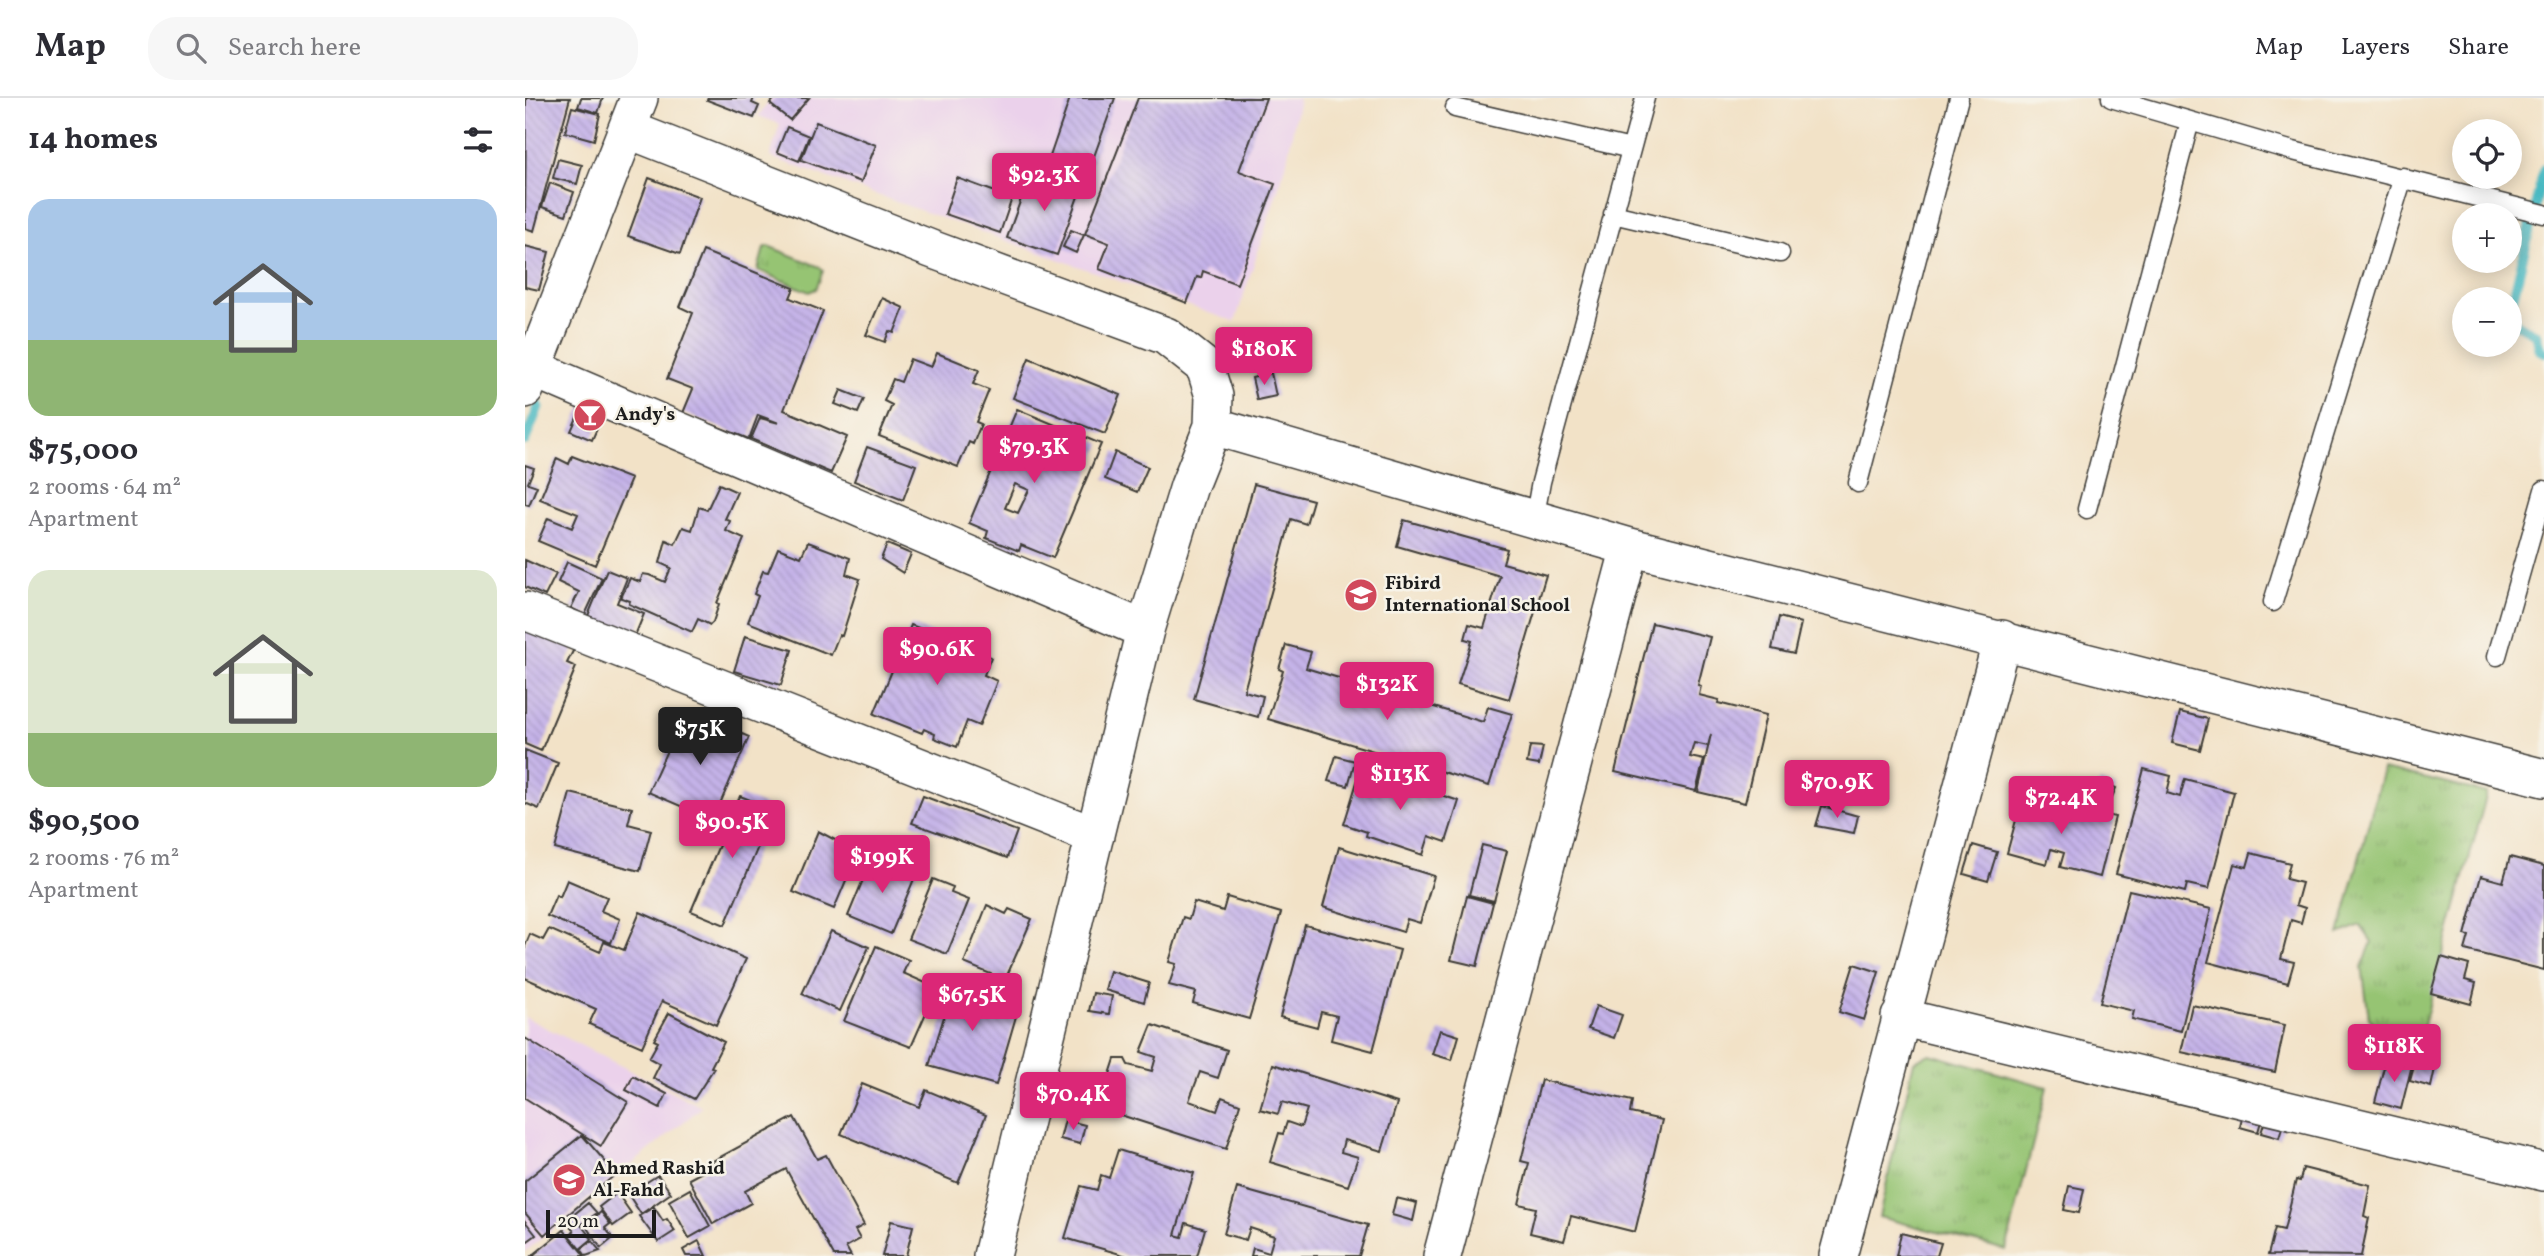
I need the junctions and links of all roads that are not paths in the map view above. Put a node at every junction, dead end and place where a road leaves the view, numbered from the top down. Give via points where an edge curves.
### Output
1 (1645, 98) edge
2 (1959, 98) edge
3 (2111, 98) edge
4 (1455, 108) dead end
5 (633, 114) edge
6 (2190, 121) junction
7 (1630, 149) junction
8 (2403, 177) junction
9 (1613, 214) junction
10 (2544, 214) edge
11 (1780, 253) dead end
12 (529, 379) edge
13 (1213, 426) junction
14 (1858, 483) dead end
15 (2544, 490) edge
16 (2087, 509) dead end
17 (1534, 520) junction
18 (1630, 547) junction
19 (2273, 602) dead end
20 (525, 611) edge
21 (1145, 630) junction
22 (2002, 639) junction
23 (2497, 656) dead end
24 (2544, 778) edge
25 (1095, 836) junction
26 (1901, 1017) junction
27 (2544, 1172) edge
28 (992, 1256) edge
29 (1442, 1256) edge
30 (1838, 1256) edge

1 - 7 lane
2 - 14 lane
3 - 6 lane
4 - 7 lane
5 - 12 street
5 - 13 street via 931,249 1166,336 1205,368 1214,396
6 - 8 lane
6 - 16 lane
7 - 9 lane
8 - 10 lane
8 - 19 lane
9 - 11 lane
9 - 17 lane
12 - 21 street
13 - 17 street
13 - 21 street via 1189,486
15 - 23 lane
17 - 18 street
18 - 22 street
18 - 29 street
20 - 25 street
21 - 25 street
22 - 24 street
22 - 26 street
25 - 28 street
26 - 27 street
26 - 30 street

